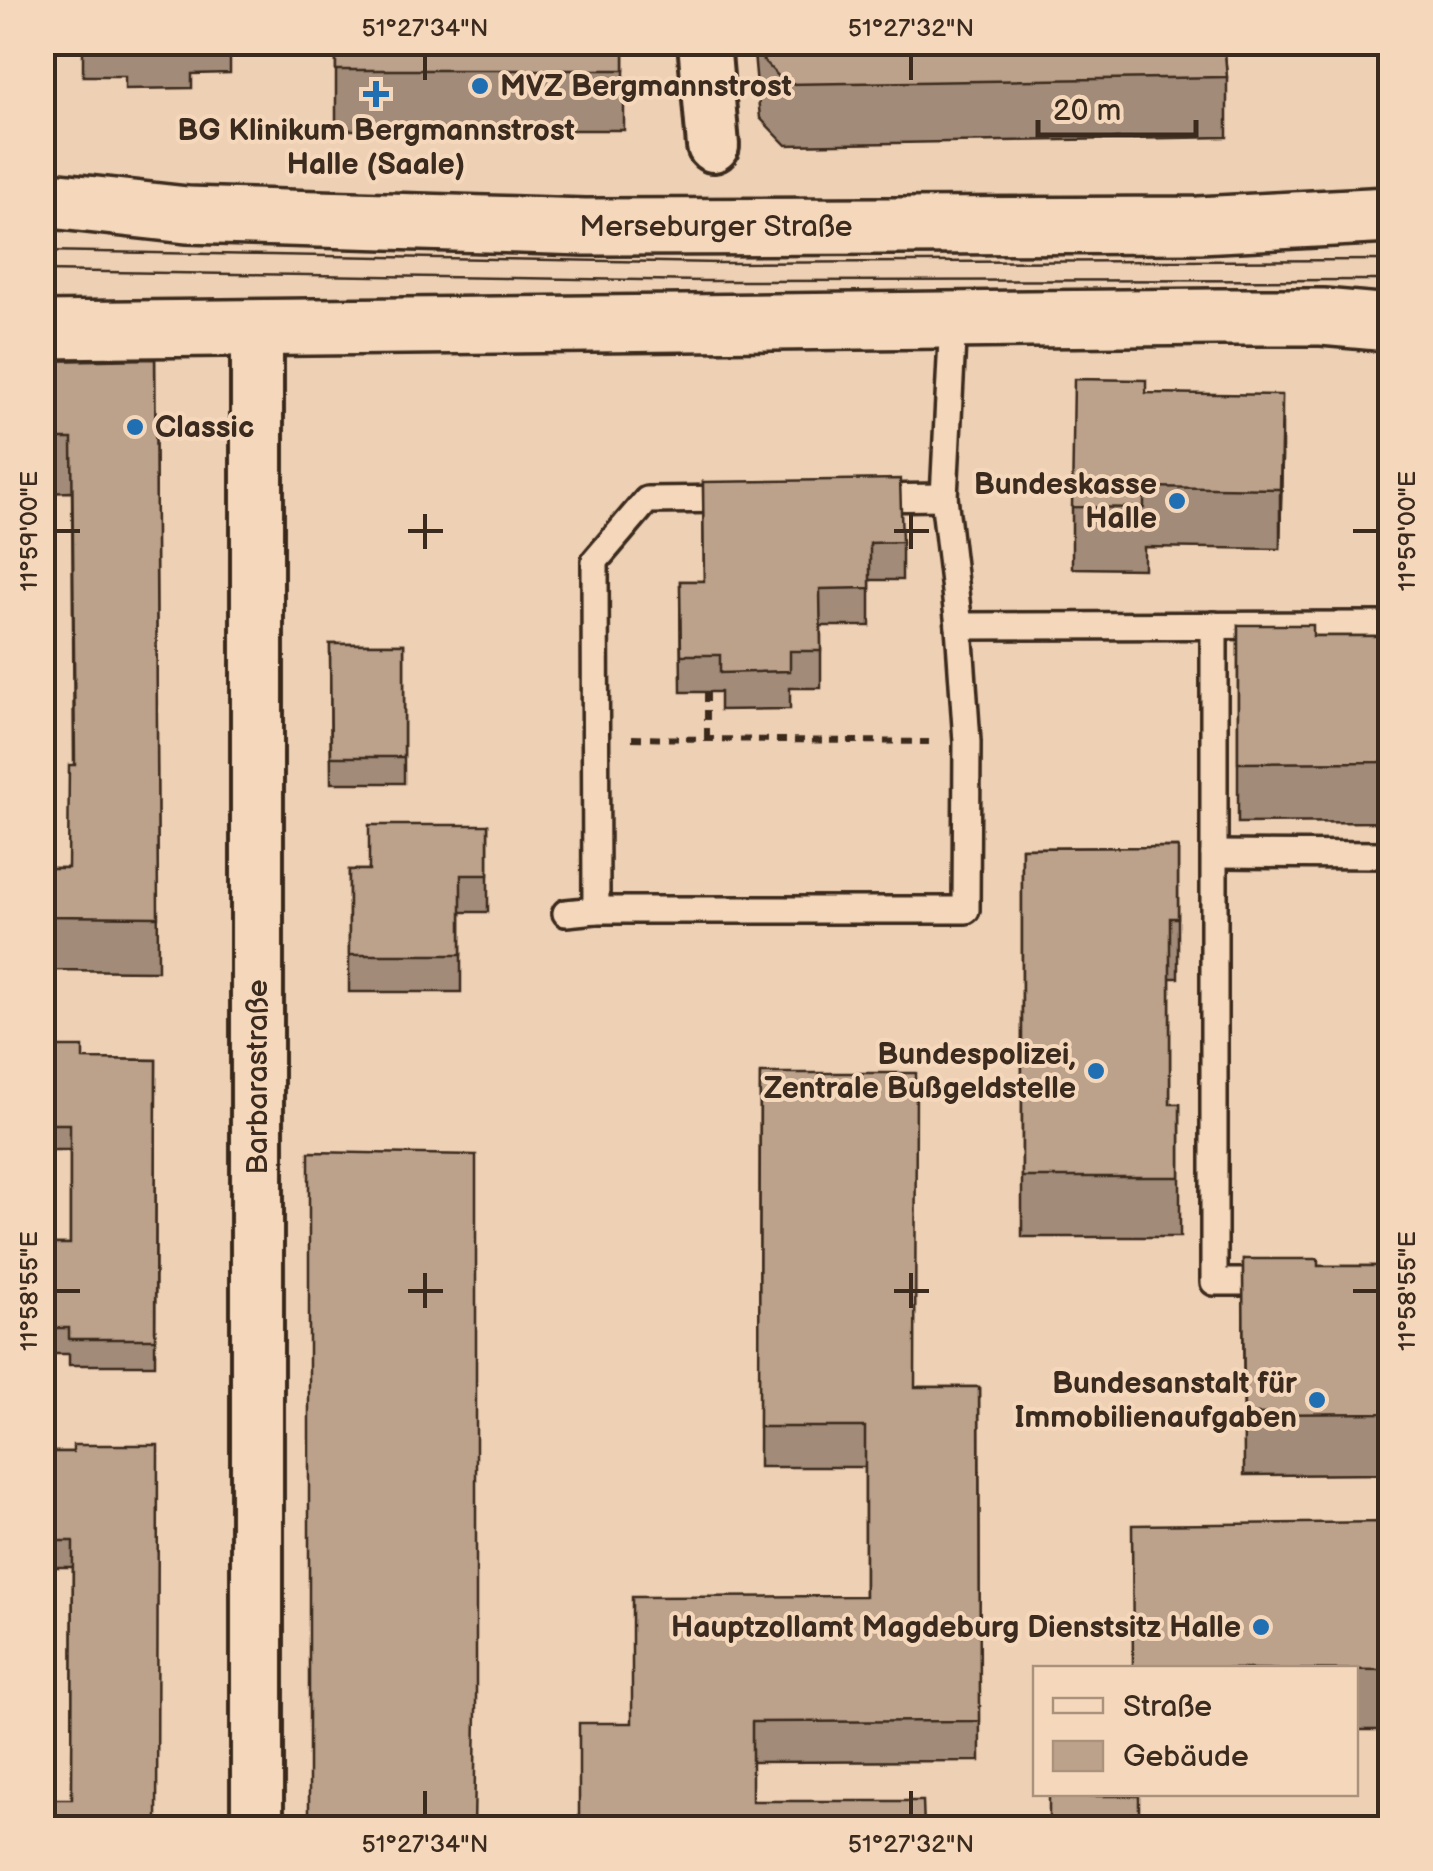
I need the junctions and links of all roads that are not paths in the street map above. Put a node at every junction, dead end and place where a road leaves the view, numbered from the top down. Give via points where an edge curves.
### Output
1 (704, 42) edge
2 (714, 146) dead end
3 (45, 199) edge
4 (1390, 215) edge
5 (953, 320) junction
6 (1390, 322) edge
7 (257, 326) junction
8 (42, 330) edge
9 (944, 497) junction
10 (845, 498) edge
11 (766, 499) edge
12 (1214, 625) junction
13 (1390, 625) edge
14 (959, 626) junction
15 (1214, 854) junction
16 (1390, 854) edge
17 (596, 910) junction
18 (566, 912) dead end
19 (1300, 1282) edge
20 (257, 1828) edge

1 - 2 street
3 - 4 main road, Merseburger Straße via 188,214 585,227 1199,225
5 - 6 main road
5 - 7 main road
5 - 9 lane
7 - 8 main road
7 - 20 street, Barbarastraße
9 - 10 lane
9 - 14 lane
11 - 17 lane via 647,500 595,561
12 - 13 lane
12 - 14 lane
12 - 15 lane
14 - 17 lane via 967,742 966,910
15 - 16 lane
15 - 19 lane via 1214,1282
17 - 18 lane

